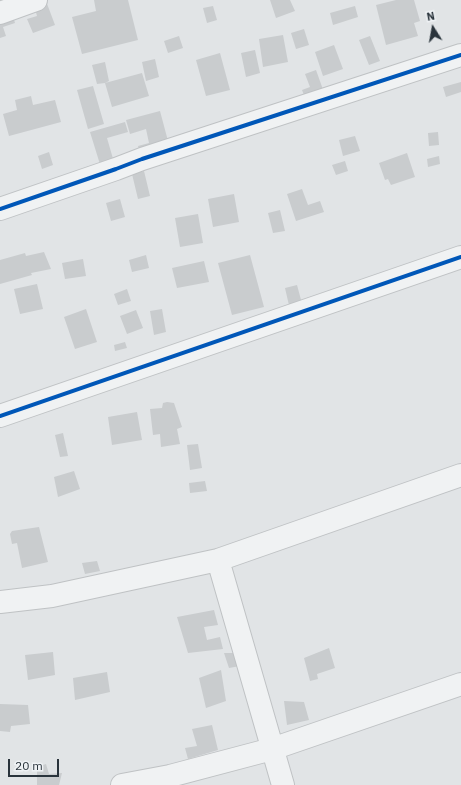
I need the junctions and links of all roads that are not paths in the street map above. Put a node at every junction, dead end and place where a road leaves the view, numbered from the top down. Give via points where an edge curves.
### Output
1 (36, 0) edge
2 (0, 13) edge
3 (461, 55) edge
4 (0, 208) edge
5 (461, 258) edge
6 (0, 416) edge
7 (461, 475) edge
8 (218, 560) junction
9 (0, 602) edge
10 (461, 684) edge
11 (272, 749) junction
12 (122, 785) edge
13 (283, 785) edge

1 - 2 street
3 - 4 street
5 - 6 street
7 - 8 street
8 - 9 street via 52,596
8 - 11 street
10 - 11 street
11 - 12 street via 170,776
11 - 13 street

